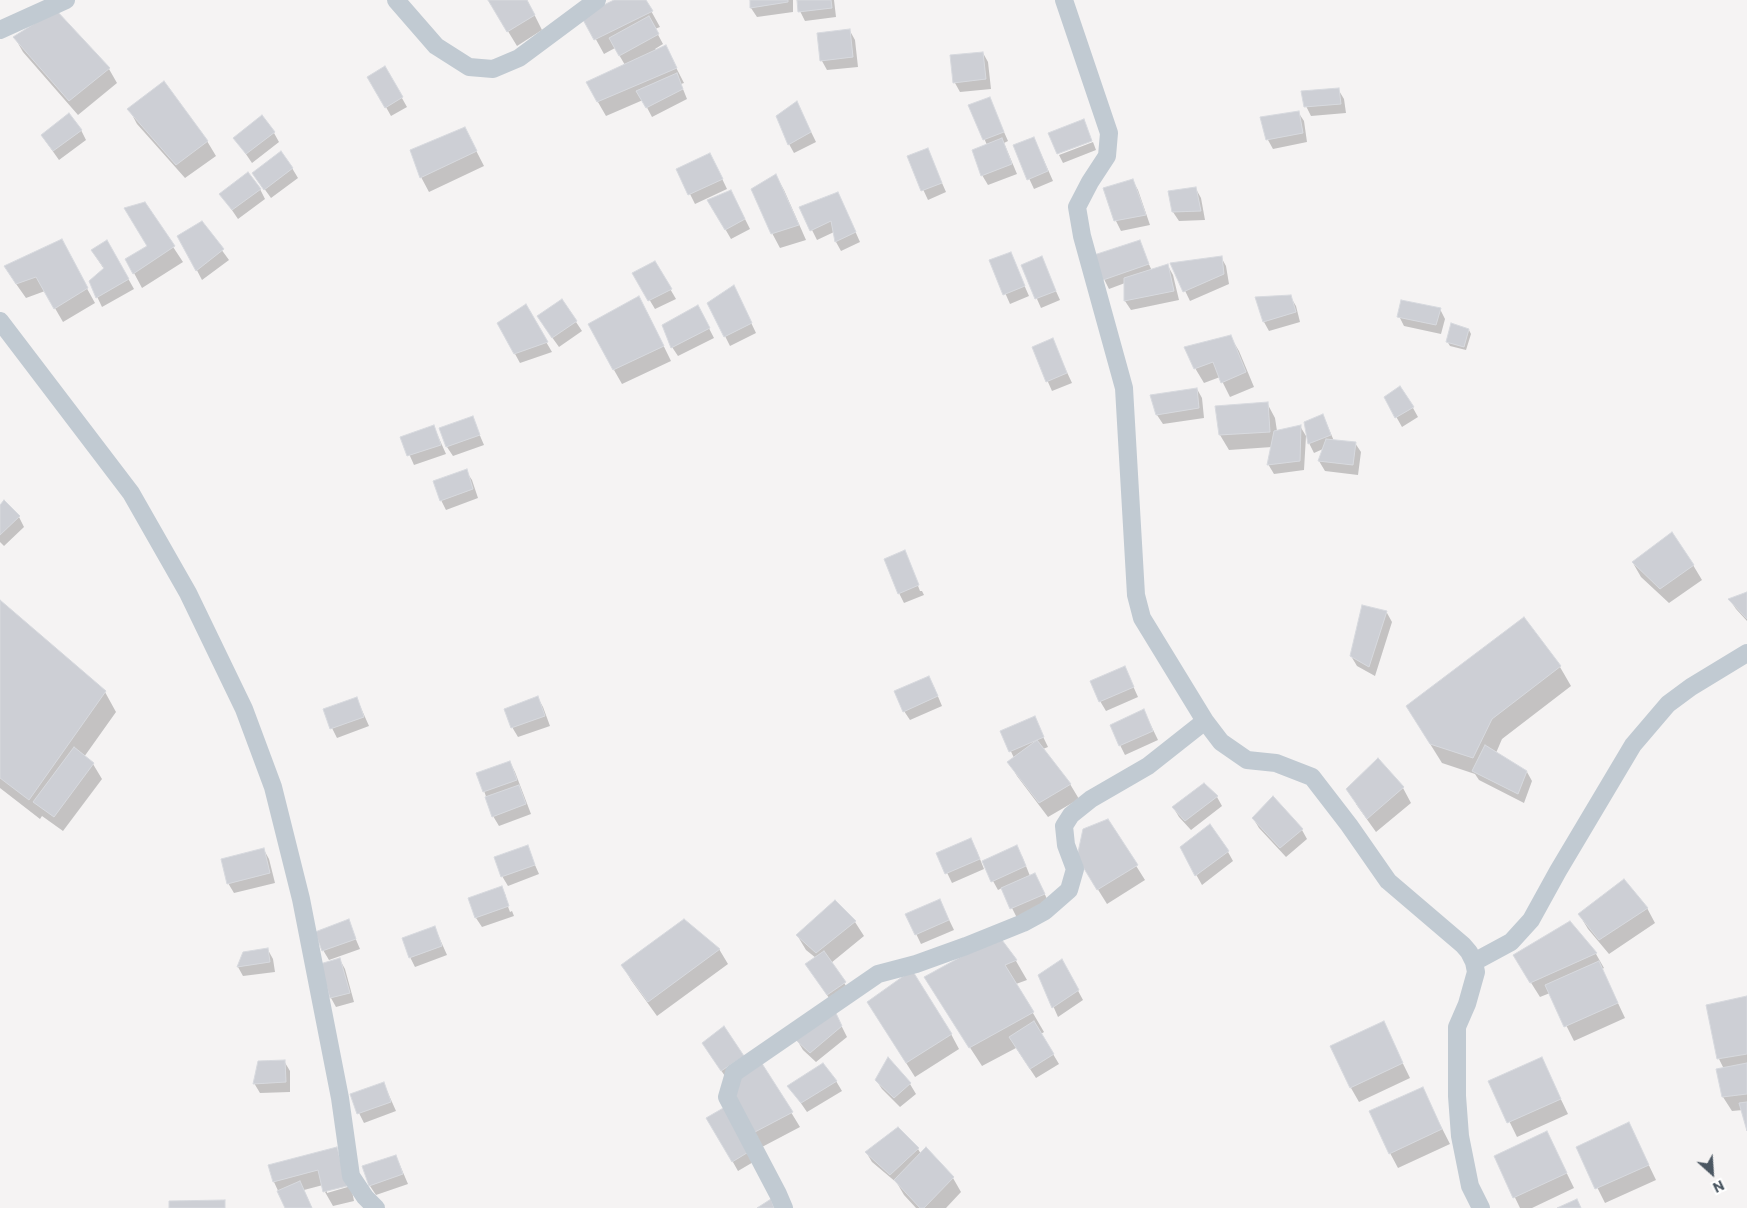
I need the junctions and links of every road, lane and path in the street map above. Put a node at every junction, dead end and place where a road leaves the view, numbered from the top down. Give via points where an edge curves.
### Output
1 (66, 0) edge
2 (396, 0) edge
3 (597, 0) edge
4 (1064, 0) edge
5 (0, 30) edge
6 (0, 321) edge
7 (1747, 653) edge
8 (1205, 721) junction
9 (1474, 962) junction
10 (376, 1208) edge
11 (784, 1208) edge
12 (1481, 1208) edge

1 - 5 street
2 - 3 street via 436,46 469,66 493,68 519,58
4 - 8 street via 1109,132 1107,156 1077,207 1124,388 1136,595 1142,618
6 - 10 street via 130,493 188,593 244,710 273,787 301,899 340,1098 351,1176
7 - 9 street via 1668,704 1633,745 1531,920 1511,942
8 - 9 street via 1221,742 1247,760 1276,763 1312,777 1388,881 1464,945
8 - 11 street via 1148,766 1091,799 1071,815 1064,826 1066,845 1075,869 1068,890 1045,911 966,946 878,974 734,1074 727,1097
9 - 12 street via 1476,972 1457,1027 1457,1096 1460,1136 1470,1186

